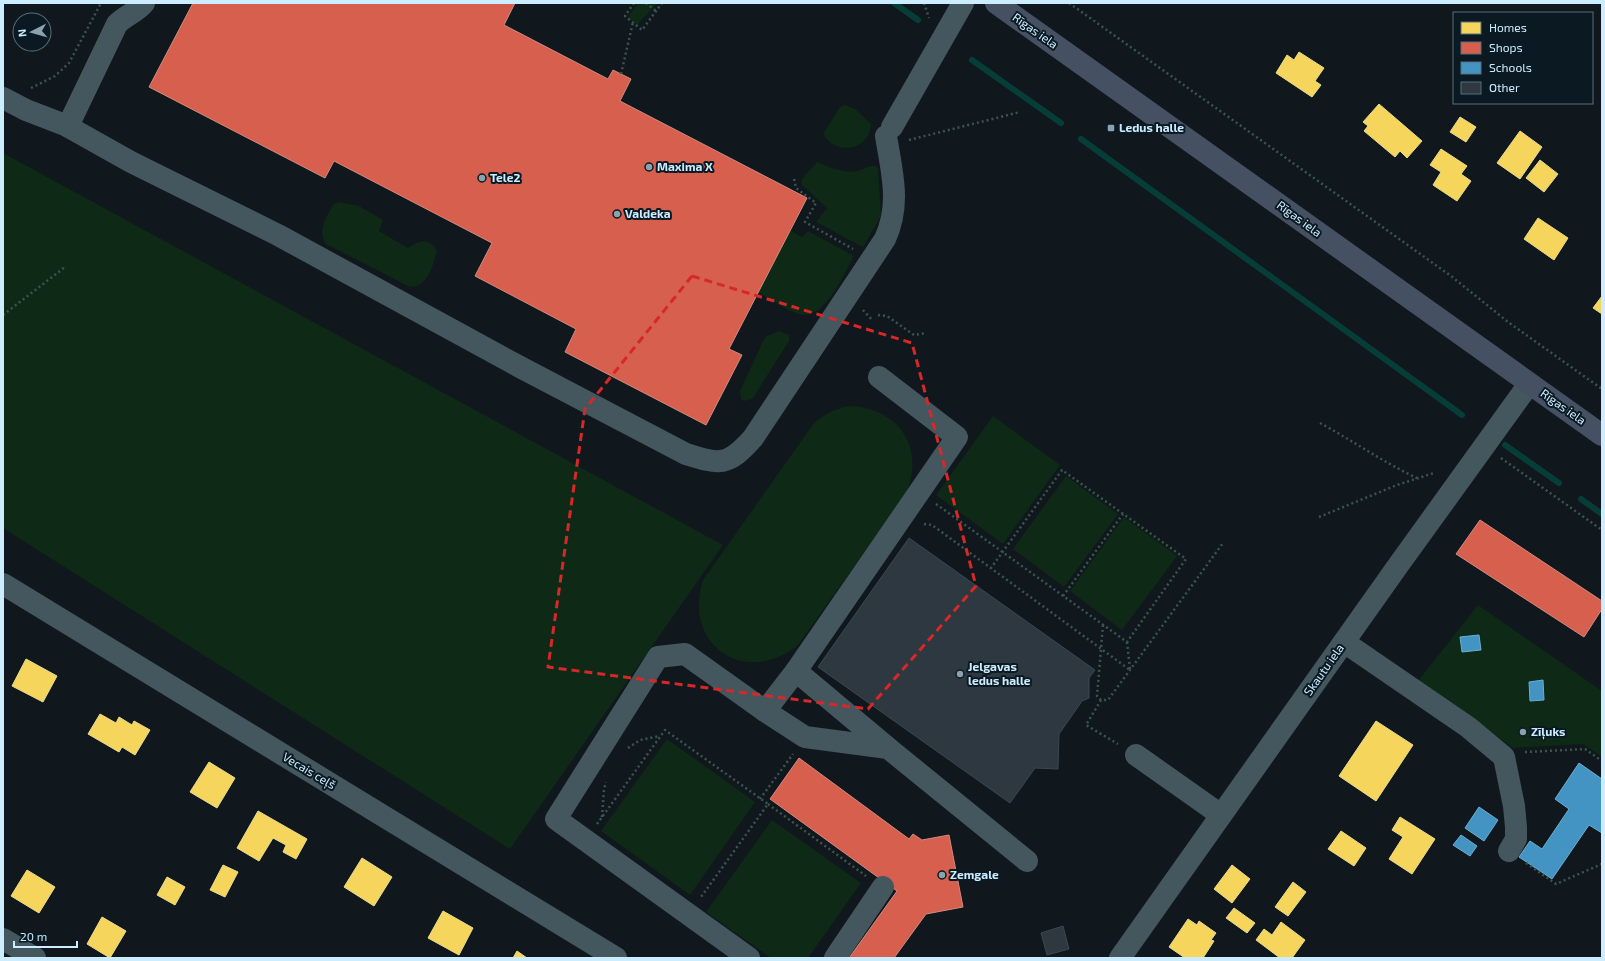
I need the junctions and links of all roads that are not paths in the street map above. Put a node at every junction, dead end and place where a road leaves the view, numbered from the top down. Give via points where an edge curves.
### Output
1 (144, 3) edge
2 (963, 3) edge
3 (996, 3) edge
4 (7, 100) edge
5 (68, 126) junction
6 (879, 377) dead end
7 (1529, 384) junction
8 (1602, 435) edge
9 (3, 584) edge
10 (1344, 642) junction
11 (796, 671) junction
12 (766, 711) junction
13 (888, 748) junction
14 (1136, 755) road end
15 (1221, 815) junction
16 (1509, 851) road end
17 (1027, 861) dead end
18 (882, 888) road end
19 (3, 939) edge
20 (735, 955) edge
21 (35, 958) edge
22 (616, 958) edge
23 (835, 958) edge
24 (1120, 958) edge

1 - 5 street via 139,10 126,15 117,24
2 - 5 street via 889,136 895,199 894,213 885,239 753,438 739,453 727,460 713,462 679,451 278,235 131,162
3 - 7 main road, Rīgas iela
4 - 5 street
6 - 11 street via 958,437
7 - 8 main road, Rīgas iela
7 - 10 street, Skautu iela
9 - 22 street, Vecais ceļš
10 - 15 street, Skautu iela
10 - 16 street via 1468,727 1504,757 1514,806 1516,839
11 - 12 street
11 - 13 street
12 - 13 street via 805,736
12 - 20 street via 685,654 658,657 556,819 688,915
13 - 17 street
14 - 15 street
15 - 24 street, Skautu iela
18 - 23 street
19 - 21 street

